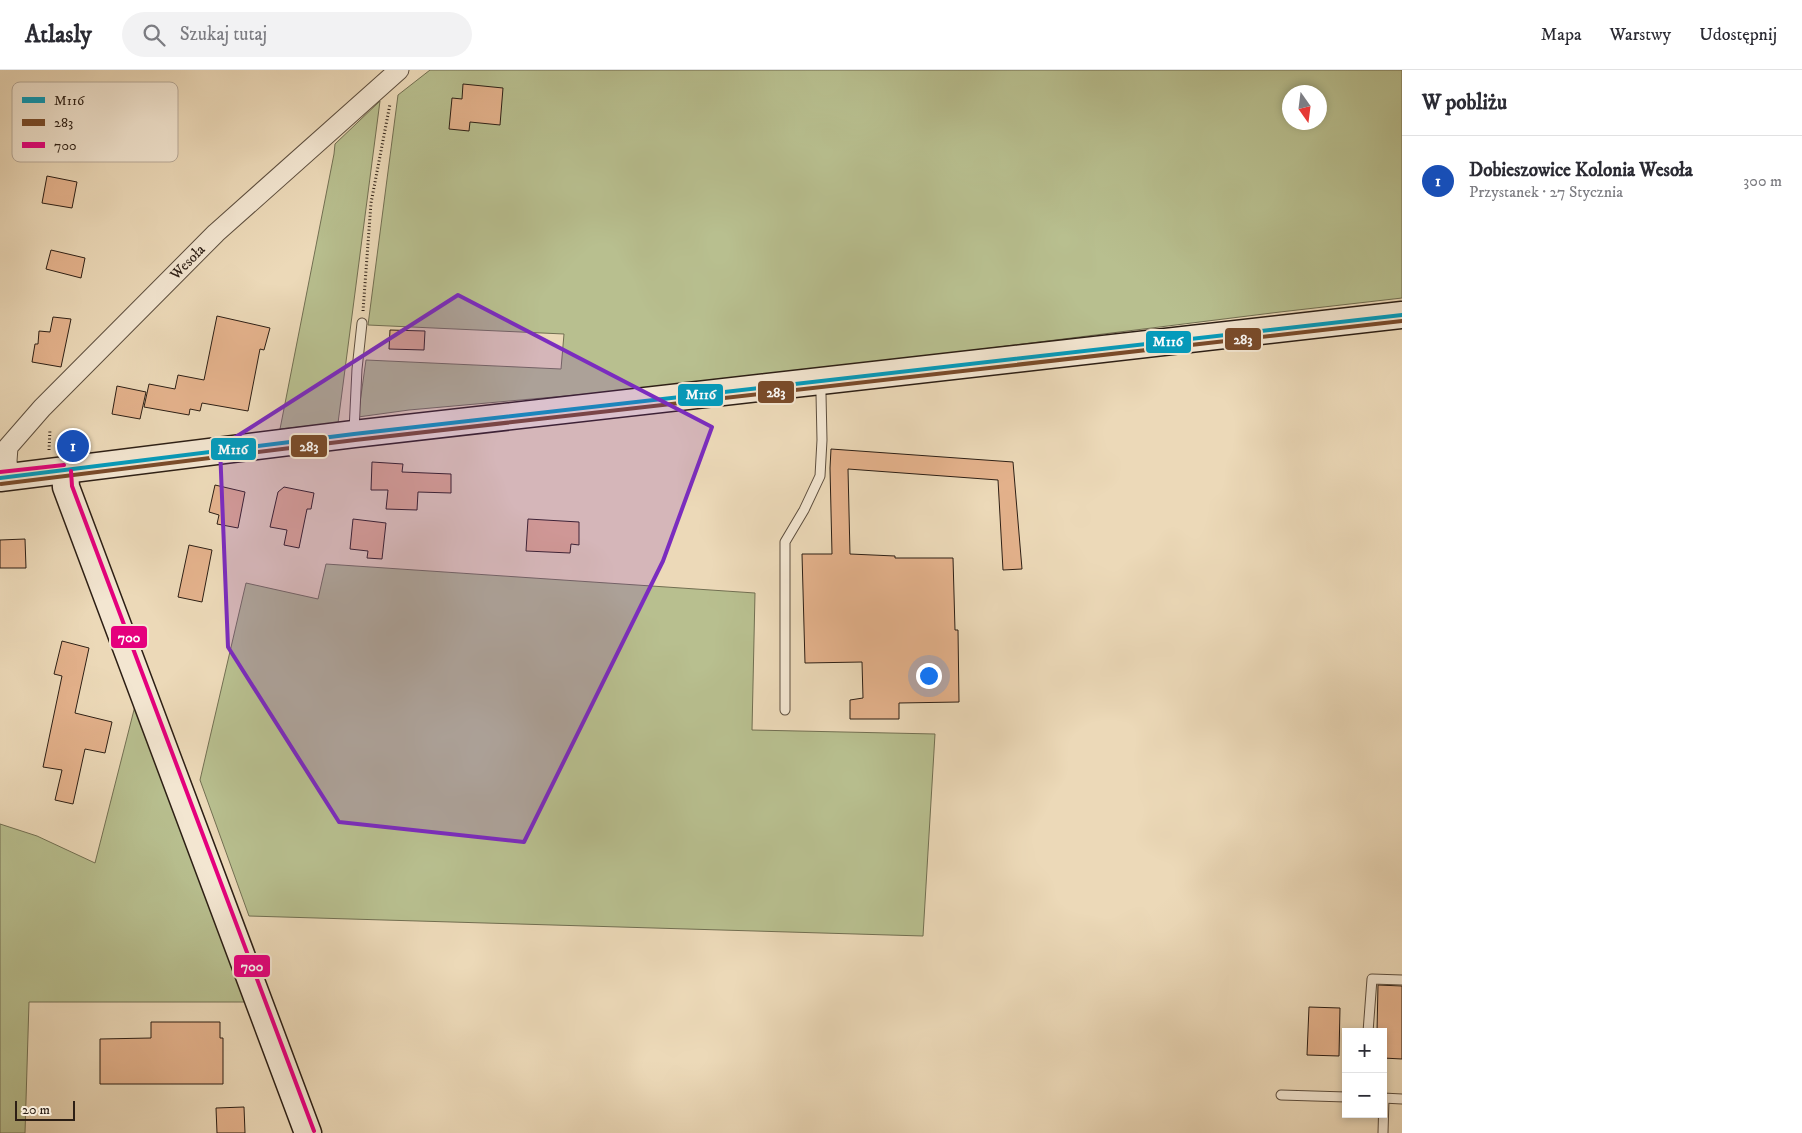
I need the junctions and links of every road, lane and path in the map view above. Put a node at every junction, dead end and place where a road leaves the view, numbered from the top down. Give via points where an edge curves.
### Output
1 (399, 70) edge
2 (382, 84) junction
3 (1402, 315) edge
4 (362, 323) joint
5 (818, 382) junction
6 (354, 434) junction
7 (65, 471) junction
8 (4, 477) edge
9 (785, 710) dead end
10 (1402, 980) edge
11 (1368, 1028) edge
12 (1281, 1095) dead end
13 (1342, 1097) edge
14 (1387, 1098) edge
15 (1402, 1099) edge
16 (1383, 1118) edge
17 (308, 1133) edge
18 (1383, 1133) edge

1 - 2 street, Wesoła
2 - 4 path via 391,102 371,203
2 - 8 street, Wesoła via 216,233 42,408 8,447
3 - 5 street
4 - 6 lane
5 - 6 street
5 - 9 lane via 820,476 785,542
6 - 7 street
7 - 8 street
7 - 17 street via 66,487
10 - 11 lane via 1372,979
12 - 13 lane
14 - 15 lane
16 - 18 lane

